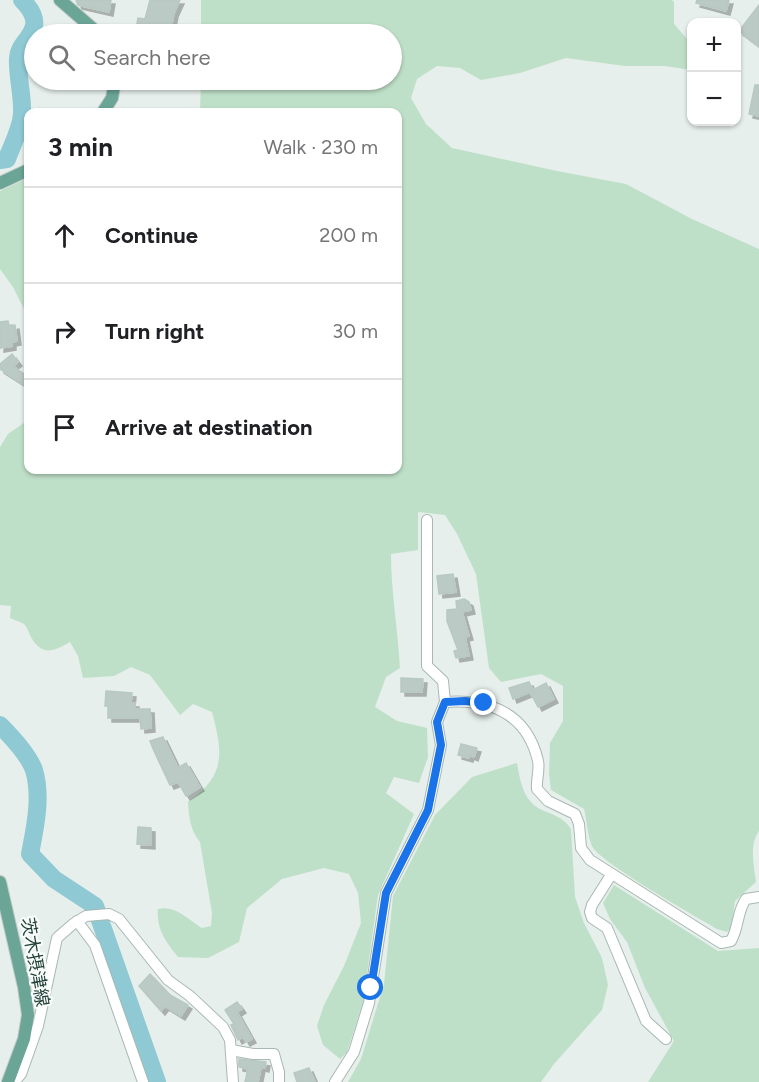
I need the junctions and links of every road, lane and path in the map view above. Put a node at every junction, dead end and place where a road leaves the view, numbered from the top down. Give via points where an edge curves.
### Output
1 (60, 0) edge
2 (88, 24) edge
3 (113, 90) edge
4 (106, 108) edge
5 (24, 172) edge
6 (0, 183) edge
7 (427, 520) dead end
8 (445, 702) junction
9 (611, 875) junction
10 (0, 882) edge
11 (759, 897) edge
12 (81, 919) junction
13 (666, 1039) dead end
14 (231, 1050) junction
15 (8, 1082) edge
16 (14, 1082) edge
17 (143, 1082) edge
18 (233, 1082) edge
19 (279, 1082) edge
20 (335, 1082) edge

1 - 2 main road
3 - 4 main road
5 - 6 main road
7 - 8 street via 427,666 443,681
8 - 9 street via 484,703 504,711 519,724 539,764 537,789 548,801 575,814 581,848
8 - 20 street via 437,722 441,745 428,810 386,893 369,1003 354,1052
9 - 11 street via 721,943 731,940 736,932 746,899
9 - 13 street via 592,904 592,918 607,928 646,1021
10 - 15 main road, 茨木摂津線 via 28,1015 24,1039
12 - 14 street via 109,914 119,919 168,980 223,1027
12 - 16 street via 57,938 38,1026 21,1074
12 - 17 street via 95,945
14 - 18 street
14 - 19 street via 273,1054

